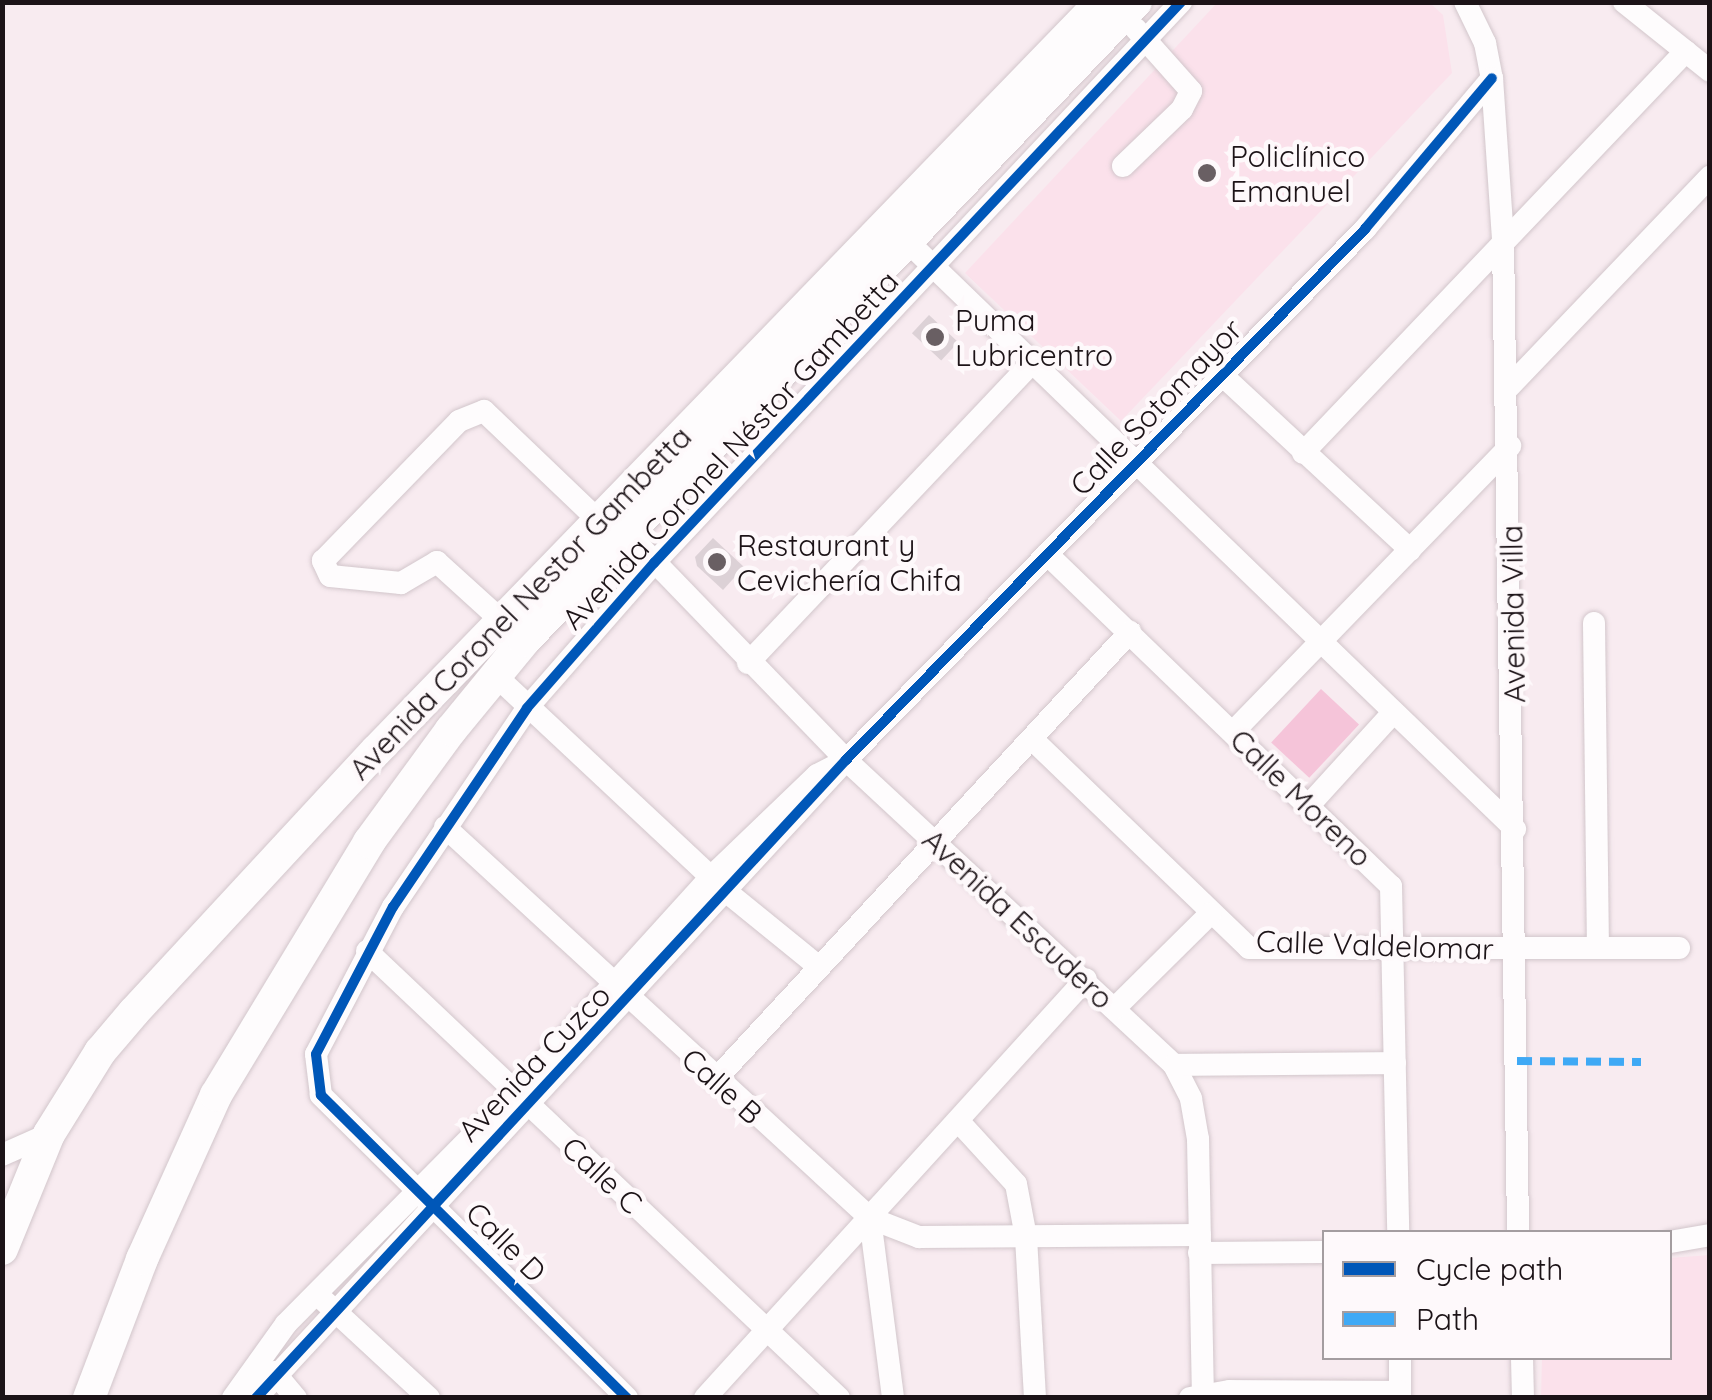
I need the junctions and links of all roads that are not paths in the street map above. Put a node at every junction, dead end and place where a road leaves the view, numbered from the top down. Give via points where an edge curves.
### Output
1 (1181, 2) edge
2 (1465, 2) edge
3 (1624, 2) edge
4 (1120, 7) edge
5 (1148, 39) junction
6 (1686, 52) junction
7 (1710, 71) edge
8 (1492, 78) junction
9 (1123, 166) dead end
10 (1710, 177) edge
11 (1504, 240) junction
12 (908, 241) junction
13 (936, 266) junction
14 (1033, 362) junction
15 (1222, 375) junction
16 (1509, 387) junction
17 (1510, 446) junction
18 (1303, 453) junction
19 (1136, 465) junction
20 (613, 527) junction
21 (1410, 550) junction
22 (1046, 554) junction
23 (654, 563) junction
24 (502, 621) junction
25 (1594, 623) dead end
26 (1130, 632) junction
27 (1319, 644) junction
28 (748, 663) junction
29 (496, 674) junction
30 (527, 708) junction
31 (1392, 714) junction
32 (1234, 731) junction
33 (1032, 738) junction
34 (846, 760) junction
35 (1310, 804) junction
36 (444, 827) junction
37 (1515, 829) junction
38 (934, 842) junction
39 (719, 885) junction
40 (1210, 914) junction
41 (1393, 948) junction
42 (1598, 948) junction
43 (1680, 948) dead end
44 (1516, 949) junction
45 (366, 951) junction
46 (819, 967) junction
47 (1086, 980) junction
48 (621, 992) junction
49 (1114, 1008) junction
50 (1394, 1063) junction
51 (1174, 1064) junction
52 (315, 1076) joint
53 (714, 1080) junction
54 (521, 1101) junction
55 (961, 1124) junction
56 (49, 1134) junction
57 (2, 1155) edge
58 (424, 1197) junction
59 (870, 1218) junction
60 (1398, 1230) edge
61 (1518, 1230) edge
62 (1710, 1235) edge
63 (1026, 1237) junction
64 (1672, 1242) edge
65 (1200, 1244) junction
66 (2, 1250) edge
67 (1322, 1252) edge
68 (324, 1301) junction
69 (769, 1329) junction
70 (1400, 1360) edge
71 (1522, 1360) edge
72 (274, 1372) junction
73 (1400, 1395) edge
74 (1199, 1396) edge
75 (90, 1398) edge
76 (234, 1398) edge
77 (256, 1398) edge
78 (296, 1398) edge
79 (429, 1398) edge
80 (628, 1398) edge
81 (705, 1398) edge
82 (838, 1398) edge
83 (893, 1398) edge
84 (1036, 1398) edge
85 (1523, 1398) edge

1 - 5 street, Avenida Coronel Néstor Gambetta
2 - 8 street, Avenida Villa
3 - 6 street
4 - 5 street
4 - 12 highway, Avenida Coronel Nestor Gambetta
4 - 20 highway, Avenida Coronel Nestor Gambetta
5 - 9 street via 1192,91
5 - 13 street, Avenida Coronel Néstor Gambetta
6 - 7 street
6 - 11 street
8 - 11 street, Avenida Villa
8 - 15 street, Calle Sotomayor via 1365,229
10 - 16 street
11 - 16 street, Avenida Villa
11 - 18 street
12 - 13 street
12 - 20 highway, Avenida Coronel Nestor Gambetta
13 - 14 street
13 - 23 street, Avenida Coronel Néstor Gambetta
14 - 19 street
14 - 28 street
15 - 18 street
15 - 19 street, Calle Sotomayor
16 - 17 street, Avenida Villa
17 - 21 street
17 - 37 street, Avenida Villa
18 - 21 street
19 - 22 street, Calle Sotomayor
19 - 27 street
20 - 23 street, Avenida Escudero
20 - 24 highway, Avenida Coronel Nestor Gambetta
20 - 24 street, Avenida Escudero via 484,411 459,421 322,560 321,570 330,576 400,583 437,562
20 - 29 highway, Avenida Coronel Nestor Gambetta
21 - 27 street
22 - 26 street, Calle Moreno
22 - 34 street, Calle Sotomayor
23 - 28 street, Avenida Escudero
23 - 30 street, Avenida Coronel Néstor Gambetta
24 - 56 highway, Avenida Coronel Nestor Gambetta via 134,1012 100,1052
25 - 42 street
26 - 32 street, Calle Moreno
26 - 33 street
27 - 31 street
27 - 32 street
28 - 34 street, Avenida Escudero
29 - 30 street
29 - 75 highway, Avenida Coronel Nestor Gambetta via 369,842 216,1095 142,1259
30 - 36 street, Avenida Coronel Néstor Gambetta
30 - 39 street
31 - 35 street
31 - 37 street
32 - 35 street, Calle Moreno
33 - 38 street
33 - 40 street, Calle Valdelomar
34 - 38 street, Avenida Escudero
34 - 39 street, Avenida Cuzco via 817,775
35 - 41 street, Calle Moreno via 1391,886
36 - 45 street, Avenida Coronel Néstor Gambetta
36 - 48 street, Calle B
37 - 44 street, Avenida Villa
38 - 46 street
38 - 47 street, Avenida Escudero
39 - 46 street
39 - 48 street, Avenida Cuzco
40 - 41 street, Calle Valdelomar via 1249,948
40 - 49 street
41 - 44 street, Calle Valdelomar
41 - 50 street, Calle Moreno
42 - 43 street, Calle Valdelomar
42 - 44 street, Calle Valdelomar
44 - 61 street, Avenida Villa
45 - 52 street, Avenida Coronel Néstor Gambetta via 316,1054
45 - 54 street, Calle C
46 - 53 street
47 - 49 street, Avenida Escudero
47 - 55 street
48 - 53 street, Calle B
48 - 54 street, Avenida Cuzco
49 - 51 street, Avenida Escudero
50 - 51 street
50 - 60 street, Calle Moreno
51 - 65 street, Avenida Escudero via 1191,1100 1198,1139
52 - 58 street, Calle D via 321,1095
53 - 59 street, Calle B
54 - 58 street, Avenida Cuzco
54 - 69 street, Calle C
55 - 59 street
55 - 63 street via 1006,1166
56 - 57 street
56 - 66 highway, Avenida Coronel Nestor Gambetta
58 - 68 street, Avenida Cuzco
58 - 80 street, Calle D
59 - 63 street via 919,1237
59 - 69 street
59 - 83 street
62 - 64 street
63 - 65 street
63 - 84 street
65 - 67 street
65 - 74 street, Avenida Escudero
68 - 72 street, Avenida Cuzco
68 - 76 street, Avenida Cuzco via 262,1352
68 - 79 street
69 - 81 street
69 - 82 street, Calle C
70 - 73 street
71 - 85 street
72 - 77 street, Avenida Cuzco
72 - 78 street
73 - 74 street

